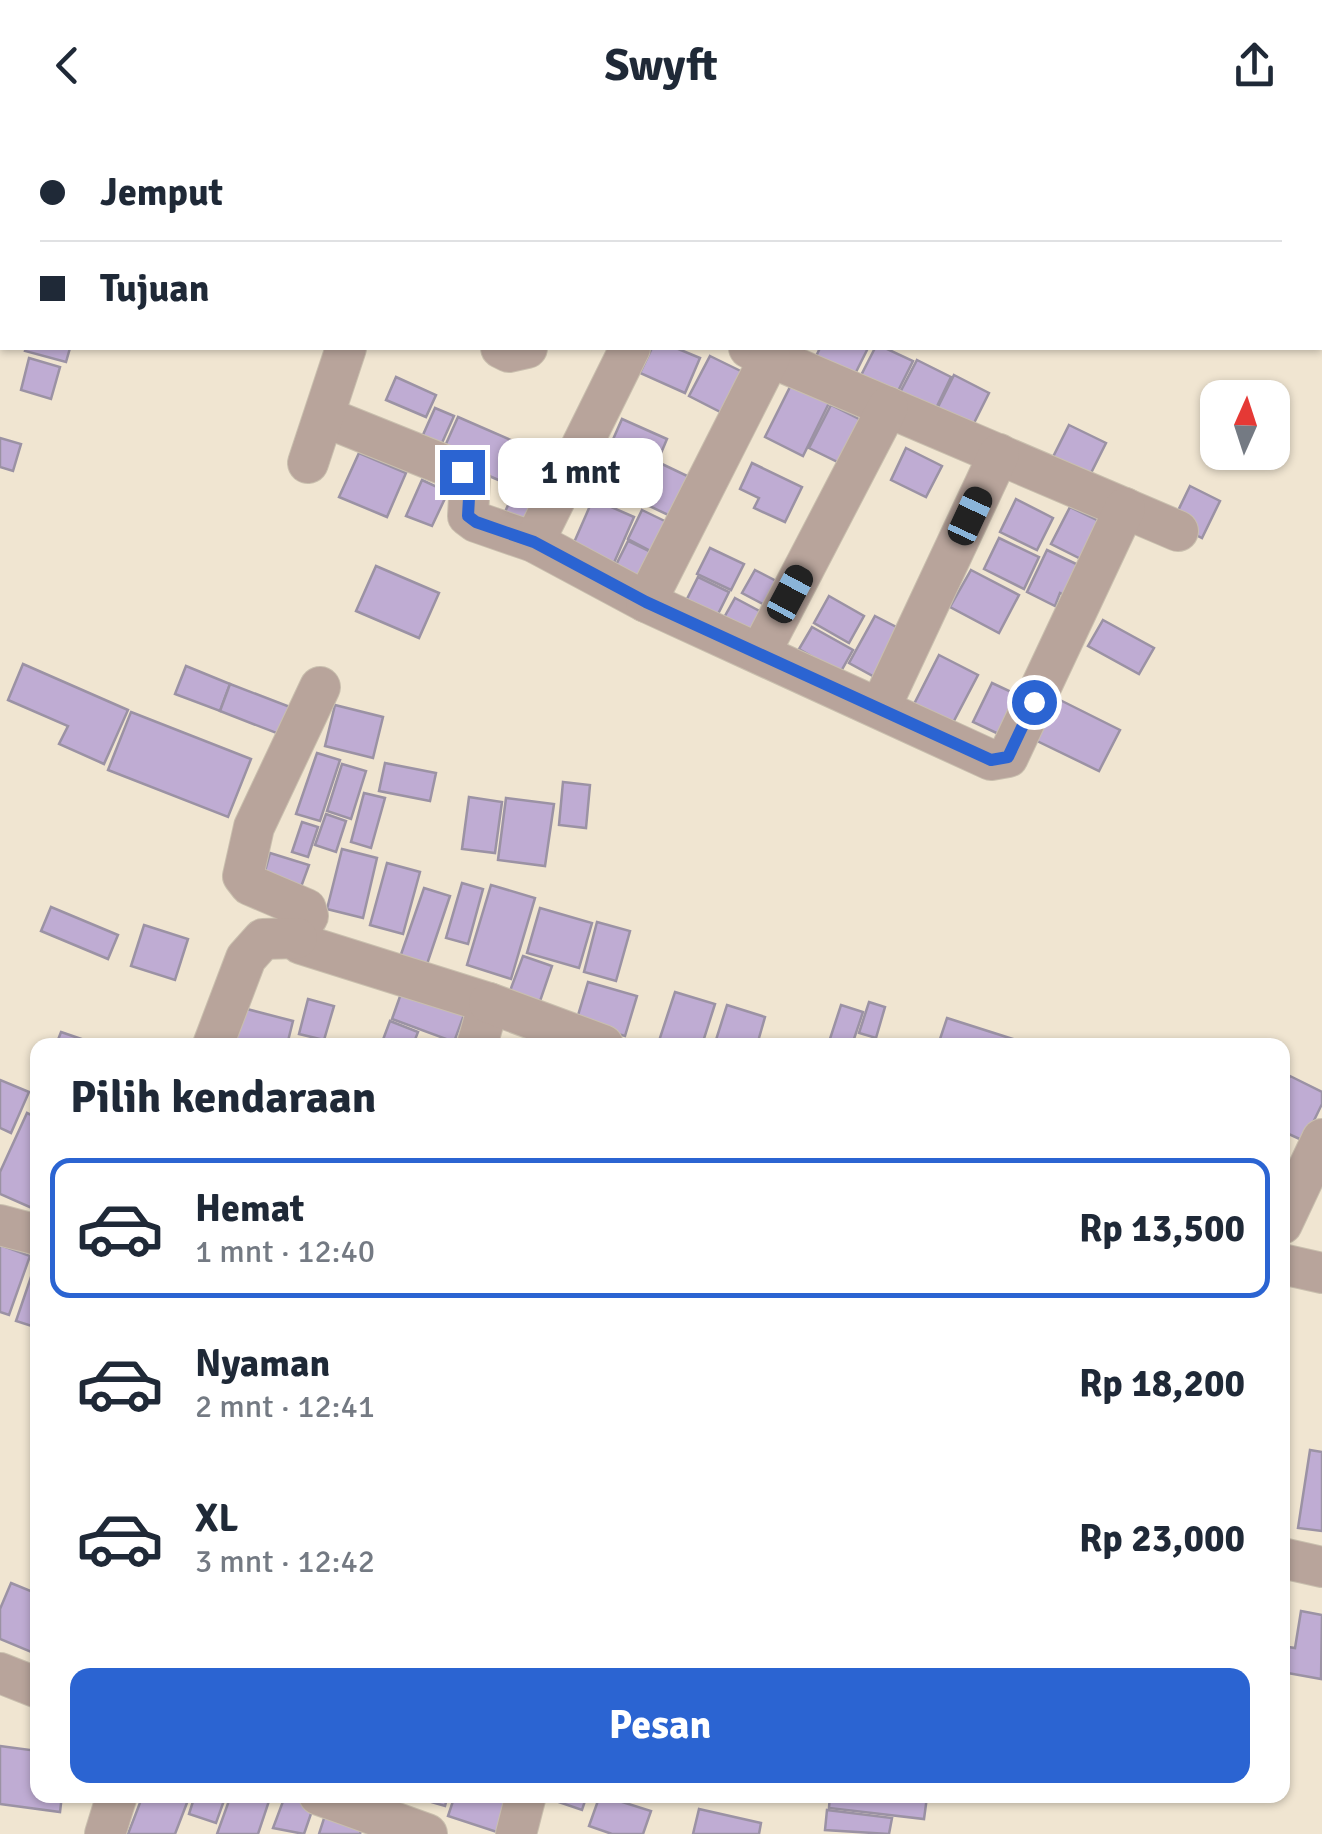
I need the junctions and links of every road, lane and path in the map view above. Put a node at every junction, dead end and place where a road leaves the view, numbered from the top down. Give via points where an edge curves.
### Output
1 (345, 350) edge
2 (629, 350) edge
3 (760, 352) edge
4 (888, 407) junction
5 (325, 418) junction
6 (999, 454) junction
7 (308, 463) dead end
8 (1125, 508) junction
9 (1178, 532) dead end
10 (534, 542) junction
11 (646, 602) junction
12 (760, 653) junction
13 (320, 687) dead end
14 (880, 708) junction
15 (297, 938) junction
16 (489, 1004) junction
17 (217, 1038) edge
18 (479, 1038) edge
19 (584, 1038) edge
20 (1322, 1139) edge
21 (1290, 1207) edge
22 (0, 1225) edge
23 (30, 1233) edge
24 (1290, 1266) edge
25 (1322, 1273) edge
26 (1290, 1560) edge
27 (1322, 1567) edge
28 (0, 1672) edge
29 (30, 1685) edge
30 (114, 1803) edge
31 (340, 1803) edge
32 (524, 1803) edge
33 (104, 1834) edge
34 (427, 1834) edge
35 (516, 1834) edge

1 - 5 street
2 - 10 street
3 - 4 street
3 - 11 street
4 - 6 street
4 - 12 street
5 - 7 street
5 - 10 street via 462,472 470,480 468,516
6 - 8 street
6 - 14 street
8 - 9 street
8 - 14 street via 1008,757 991,760
10 - 11 street
11 - 12 street
12 - 14 street
13 - 15 street via 254,827 243,876 306,909
15 - 16 street
15 - 17 street via 262,939 246,958
16 - 18 street
16 - 19 street
20 - 21 street
22 - 23 street
24 - 25 street
26 - 27 street
28 - 29 street
30 - 33 street
31 - 34 street
32 - 35 street

